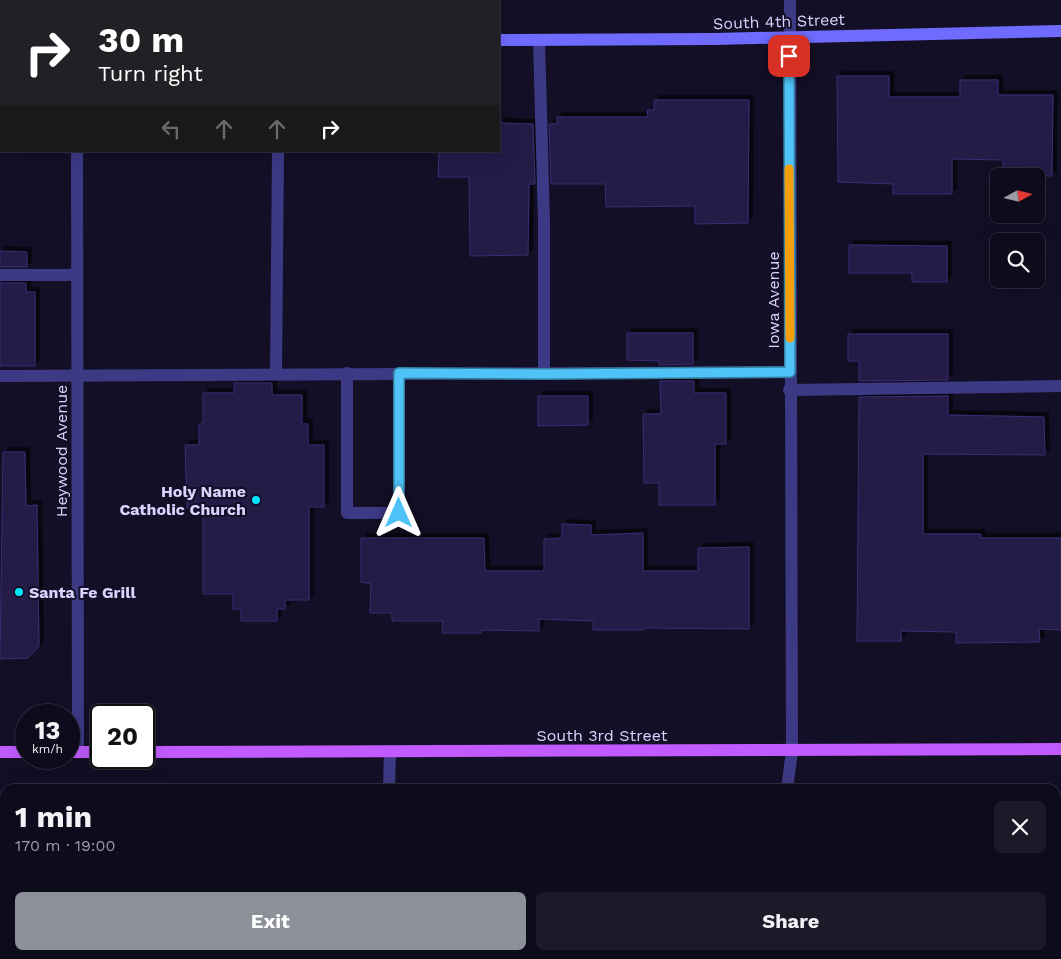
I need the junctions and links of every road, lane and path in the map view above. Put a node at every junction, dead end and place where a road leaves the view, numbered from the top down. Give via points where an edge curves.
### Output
1 (790, 0) edge
2 (1061, 31) edge
3 (789, 37) junction
4 (500, 40) edge
5 (539, 40) junction
6 (77, 152) edge
7 (278, 152) edge
8 (0, 275) edge
9 (77, 275) junction
10 (790, 372) junction
11 (347, 373) junction
12 (399, 373) junction
13 (276, 374) junction
14 (544, 374) junction
15 (78, 375) junction
16 (0, 376) edge
17 (1061, 386) edge
18 (789, 390) junction
19 (74, 704) edge
20 (1061, 749) edge
21 (390, 751) junction
22 (792, 751) junction
23 (0, 752) edge
24 (15, 752) edge
25 (155, 752) edge
26 (389, 784) edge
27 (788, 784) edge

1 - 3 street, Iowa Avenue
2 - 3 main road, South 4th Street
3 - 5 main road, South 4th Street
3 - 10 street, Iowa Avenue
4 - 5 main road, South 4th Street
5 - 14 street
6 - 9 street, Heywood Avenue
7 - 13 street
8 - 9 street
9 - 15 street, Heywood Avenue
10 - 14 street
10 - 18 street, Iowa Avenue
11 - 12 street
11 - 12 street via 347,513 399,513
11 - 13 street
12 - 14 street
13 - 15 street
15 - 16 street
15 - 19 street, Heywood Avenue
17 - 18 street
18 - 22 street, Iowa Avenue
20 - 22 main road, South 3rd Street
21 - 22 main road, South 3rd Street
21 - 25 main road, South 3rd Street
21 - 26 street
22 - 27 street, Iowa Avenue
23 - 24 main road

